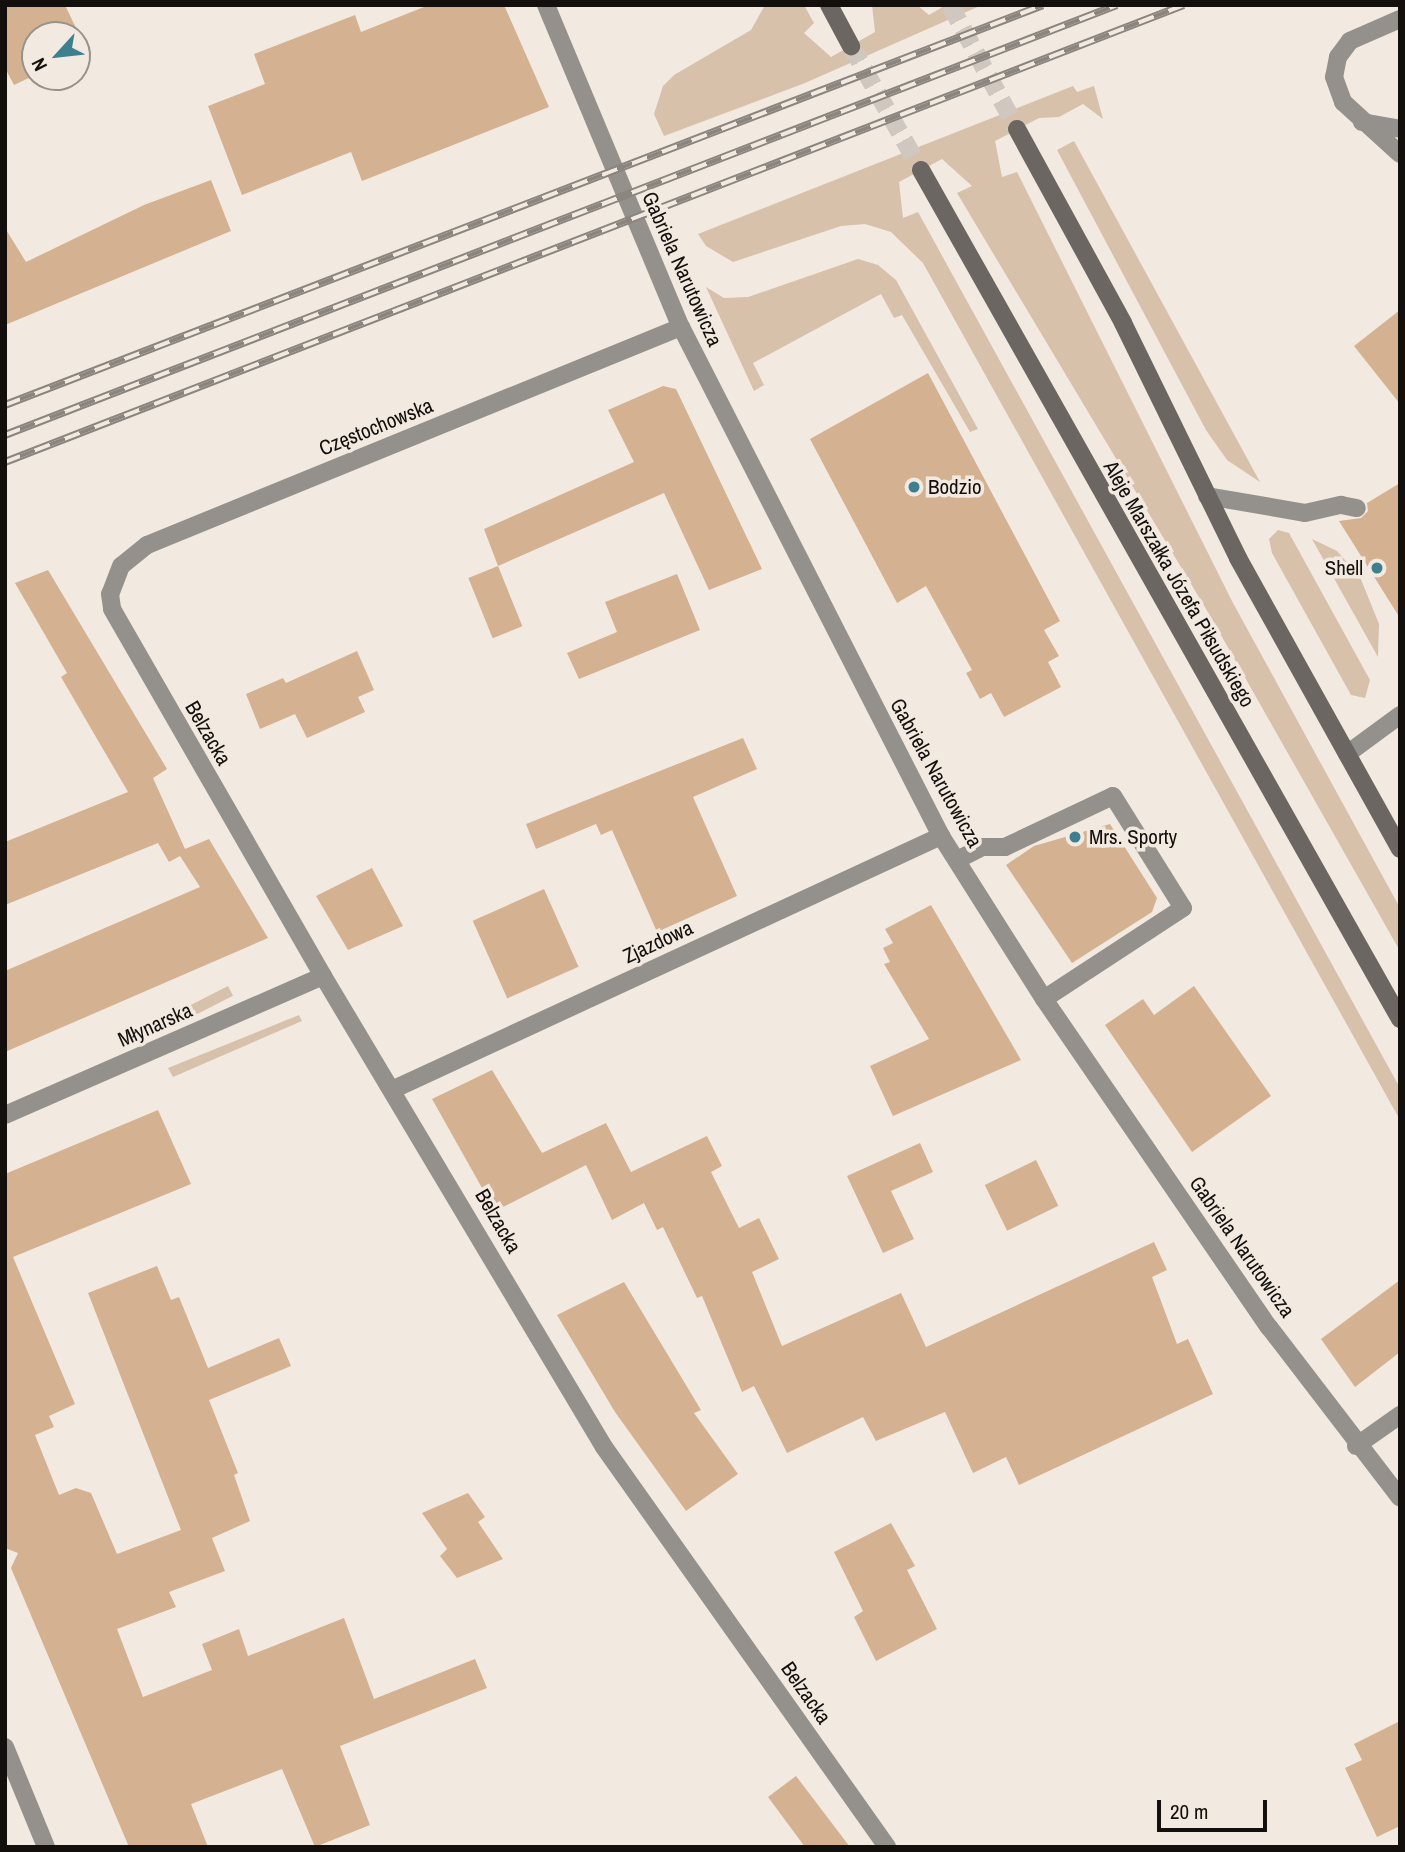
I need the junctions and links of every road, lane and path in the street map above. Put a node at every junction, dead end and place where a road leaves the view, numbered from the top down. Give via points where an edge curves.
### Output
1 (546, 5) edge
2 (829, 5) edge
3 (1400, 19) edge
4 (851, 46) tunnel mouth
5 (1362, 122) junction
6 (1017, 129) tunnel mouth
7 (1400, 129) edge
8 (1400, 154) edge
9 (921, 170) tunnel mouth
10 (681, 327) junction
11 (1207, 496) junction
12 (1357, 508) dead end
13 (110, 594) joint
14 (1399, 710) edge
15 (1347, 754) junction
16 (941, 836) junction
17 (1400, 849) edge
18 (957, 860) junction
19 (323, 976) junction
20 (1044, 999) junction
21 (1400, 1019) edge
22 (394, 1089) junction
23 (5, 1115) edge
24 (1400, 1415) edge
25 (1356, 1446) junction
26 (1400, 1498) edge
27 (7, 1757) edge
28 (46, 1847) edge
29 (887, 1847) edge

1 - 10 street, Gabriela Narutowicza
2 - 4 main road
3 - 5 street via 1350,41 1338,57 1336,89
5 - 7 street
5 - 8 street
6 - 11 main road via 1123,323
9 - 21 main road, Aleje Marszałka Józefa Piłsudskiego
10 - 13 street, Częstochowska via 147,545 121,566
10 - 16 street, Gabriela Narutowicza
11 - 12 street via 1305,513 1341,505
11 - 15 main road
13 - 19 street, Belzacka via 116,621
14 - 15 street
15 - 17 main road
16 - 18 street, Gabriela Narutowicza
16 - 22 street, Zjazdowa
18 - 20 street, Gabriela Narutowicza
18 - 20 street via 982,848 1005,847 1113,796 1183,908
19 - 22 street, Belzacka
19 - 23 street, Młynarska
20 - 25 street, Gabriela Narutowicza
22 - 29 street, Belzacka via 604,1447
24 - 25 street
25 - 26 street, Gabriela Narutowicza
27 - 28 street

